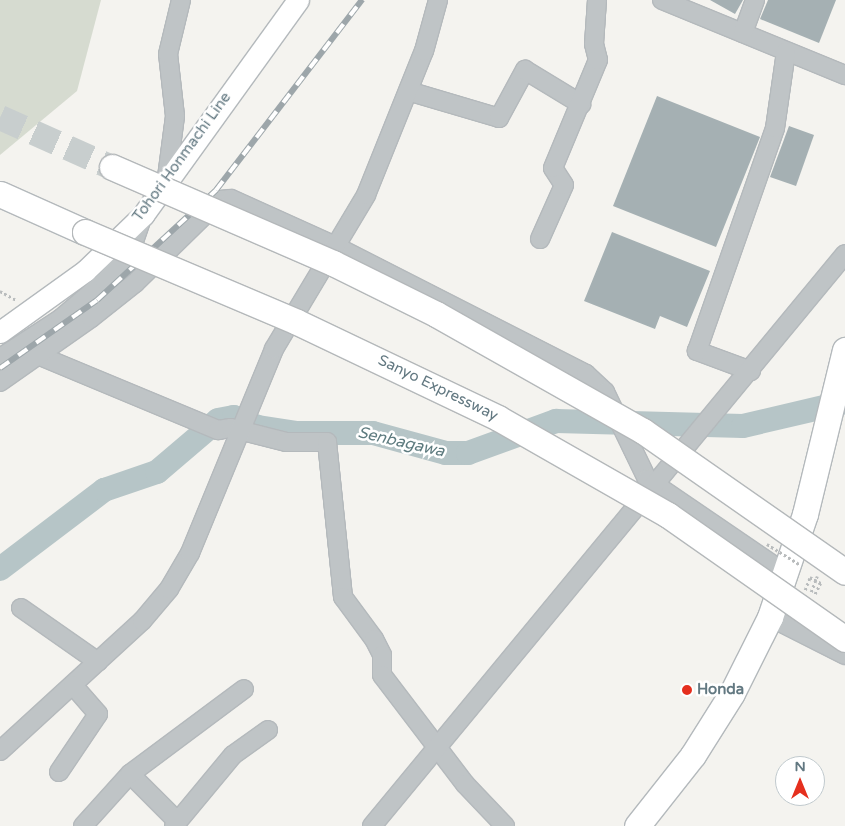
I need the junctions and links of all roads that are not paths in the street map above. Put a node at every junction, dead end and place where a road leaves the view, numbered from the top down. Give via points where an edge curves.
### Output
1 (181, 0) edge
2 (298, 0) edge
3 (438, 0) edge
4 (597, 0) edge
5 (662, 0) edge
6 (755, 0) edge
7 (743, 33) junction
8 (786, 52) junction
9 (845, 75) edge
10 (408, 91) junction
11 (582, 104) junction
12 (112, 167) tunnel mouth
13 (167, 177) junction
14 (0, 194) edge
15 (143, 215) junction
16 (540, 239) dead end
17 (333, 245) junction
18 (845, 254) edge
19 (0, 332) edge
20 (845, 350) edge
21 (40, 356) junction
22 (0, 358) edge
23 (751, 371) junction
24 (0, 382) edge
25 (241, 432) junction
26 (655, 486) junction
27 (845, 572) edge
28 (785, 573) junction
29 (21, 608) dead end
30 (770, 617) junction
31 (845, 639) edge
32 (845, 655) edge
33 (98, 662) junction
34 (73, 685) junction
35 (244, 689) dead end
36 (268, 730) dead end
37 (438, 747) junction
38 (0, 751) edge
39 (59, 772) dead end
40 (130, 774) junction
41 (175, 824) edge
42 (83, 826) edge
43 (372, 826) edge
44 (505, 826) edge
45 (637, 826) edge

1 - 13 street via 168,54 175,116
2 - 13 main road, Tohori Honmachi Line
3 - 10 street
4 - 11 street via 594,44 598,60
5 - 7 street
6 - 7 street
7 - 8 street
8 - 9 street
8 - 23 street via 775,128 697,351
10 - 11 street via 499,118 525,70
10 - 17 street via 366,195
11 - 16 street via 553,168 564,186
12 - 27 highway, bridge via 333,263 436,314 643,432
13 - 15 main road, Tohori Honmachi Line
14 - 31 highway, Sanyo Expressway, bridge via 297,322 498,418 668,515
15 - 19 main road, Tohori Honmachi Line via 85,271
15 - 22 street via 130,253 105,282 60,319
17 - 21 street via 231,199 220,200 135,283
17 - 25 street via 274,349
17 - 26 street, bridge via 586,374 605,392 636,464
18 - 23 street
20 - 28 highway via 829,422
21 - 24 street
21 - 25 street via 218,430
23 - 26 street
25 - 33 street via 190,552 169,589
25 - 37 street via 286,442 327,442 343,597 382,655 382,675
26 - 28 street
26 - 37 street
28 - 30 highway
29 - 33 street
30 - 32 street
30 - 45 highway via 732,693 693,755
33 - 34 street
34 - 38 street
34 - 39 street via 98,714
35 - 40 street
36 - 41 street via 233,756
37 - 43 street
37 - 44 street via 488,811
40 - 41 street
40 - 42 street

